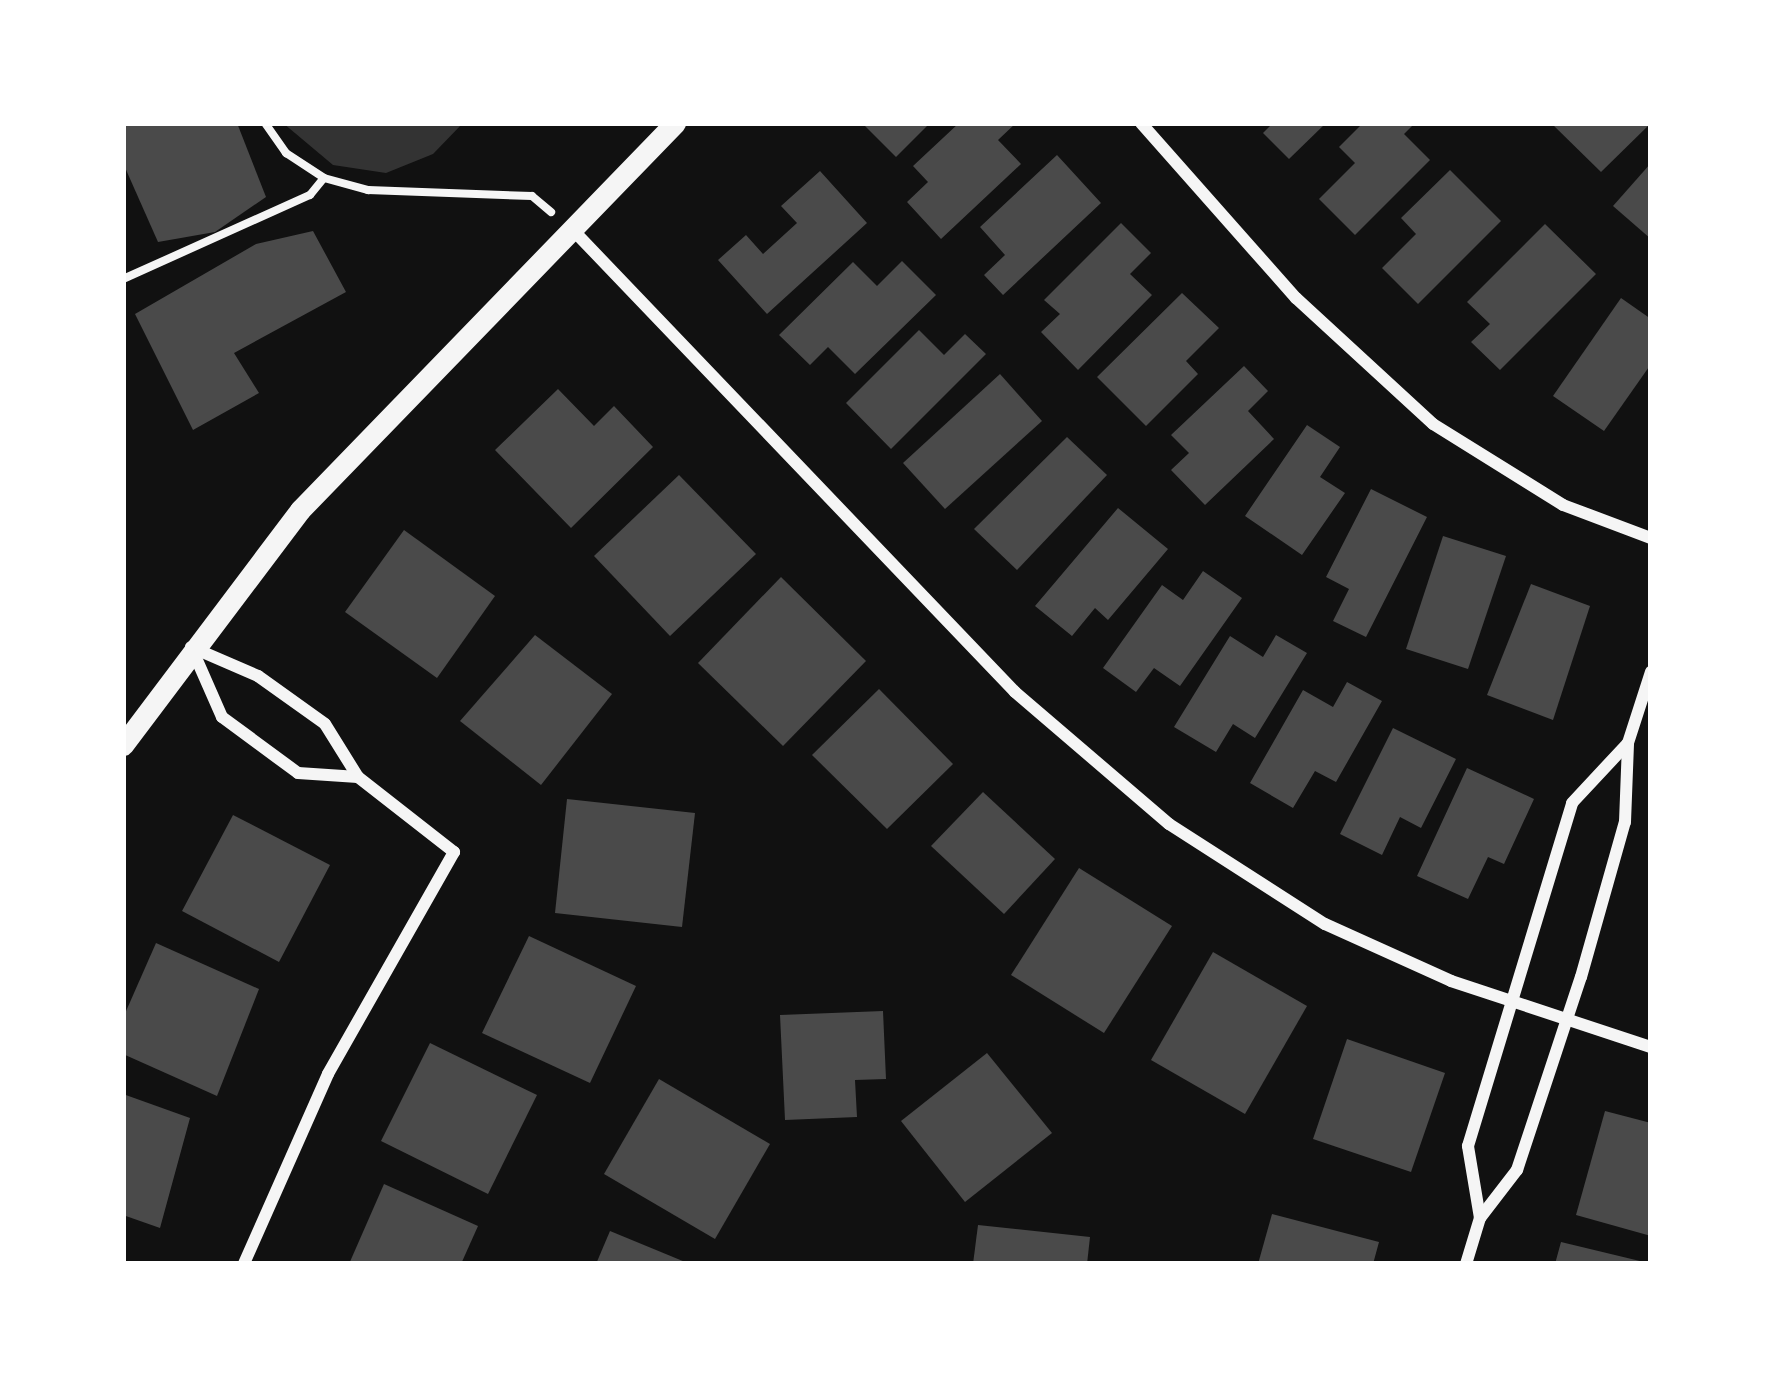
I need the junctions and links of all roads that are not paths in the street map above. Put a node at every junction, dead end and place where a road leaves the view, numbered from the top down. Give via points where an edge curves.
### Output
1 (675, 123) edge
2 (1141, 123) edge
3 (569, 227) junction
4 (1651, 538) edge
5 (191, 647) junction
6 (1651, 672) edge
7 (1628, 743) junction
8 (123, 745) edge
9 (358, 777) junction
10 (1514, 1004) junction
11 (1565, 1022) junction
12 (1651, 1047) edge
13 (1480, 1218) junction
14 (244, 1264) edge
15 (1466, 1264) edge

1 - 3 street
2 - 4 street via 1296,298 1433,424 1563,505
3 - 5 street via 392,407
3 - 10 street via 1088,759 1207,851 1324,924
5 - 8 street
5 - 9 street via 258,676 325,724
5 - 9 street via 222,717 298,773
6 - 7 street
7 - 10 street via 1573,803
7 - 11 street via 1625,822
9 - 14 street via 454,853 328,1074
10 - 11 street
10 - 13 street via 1468,1146
11 - 12 street
11 - 13 street via 1517,1170
13 - 15 street

